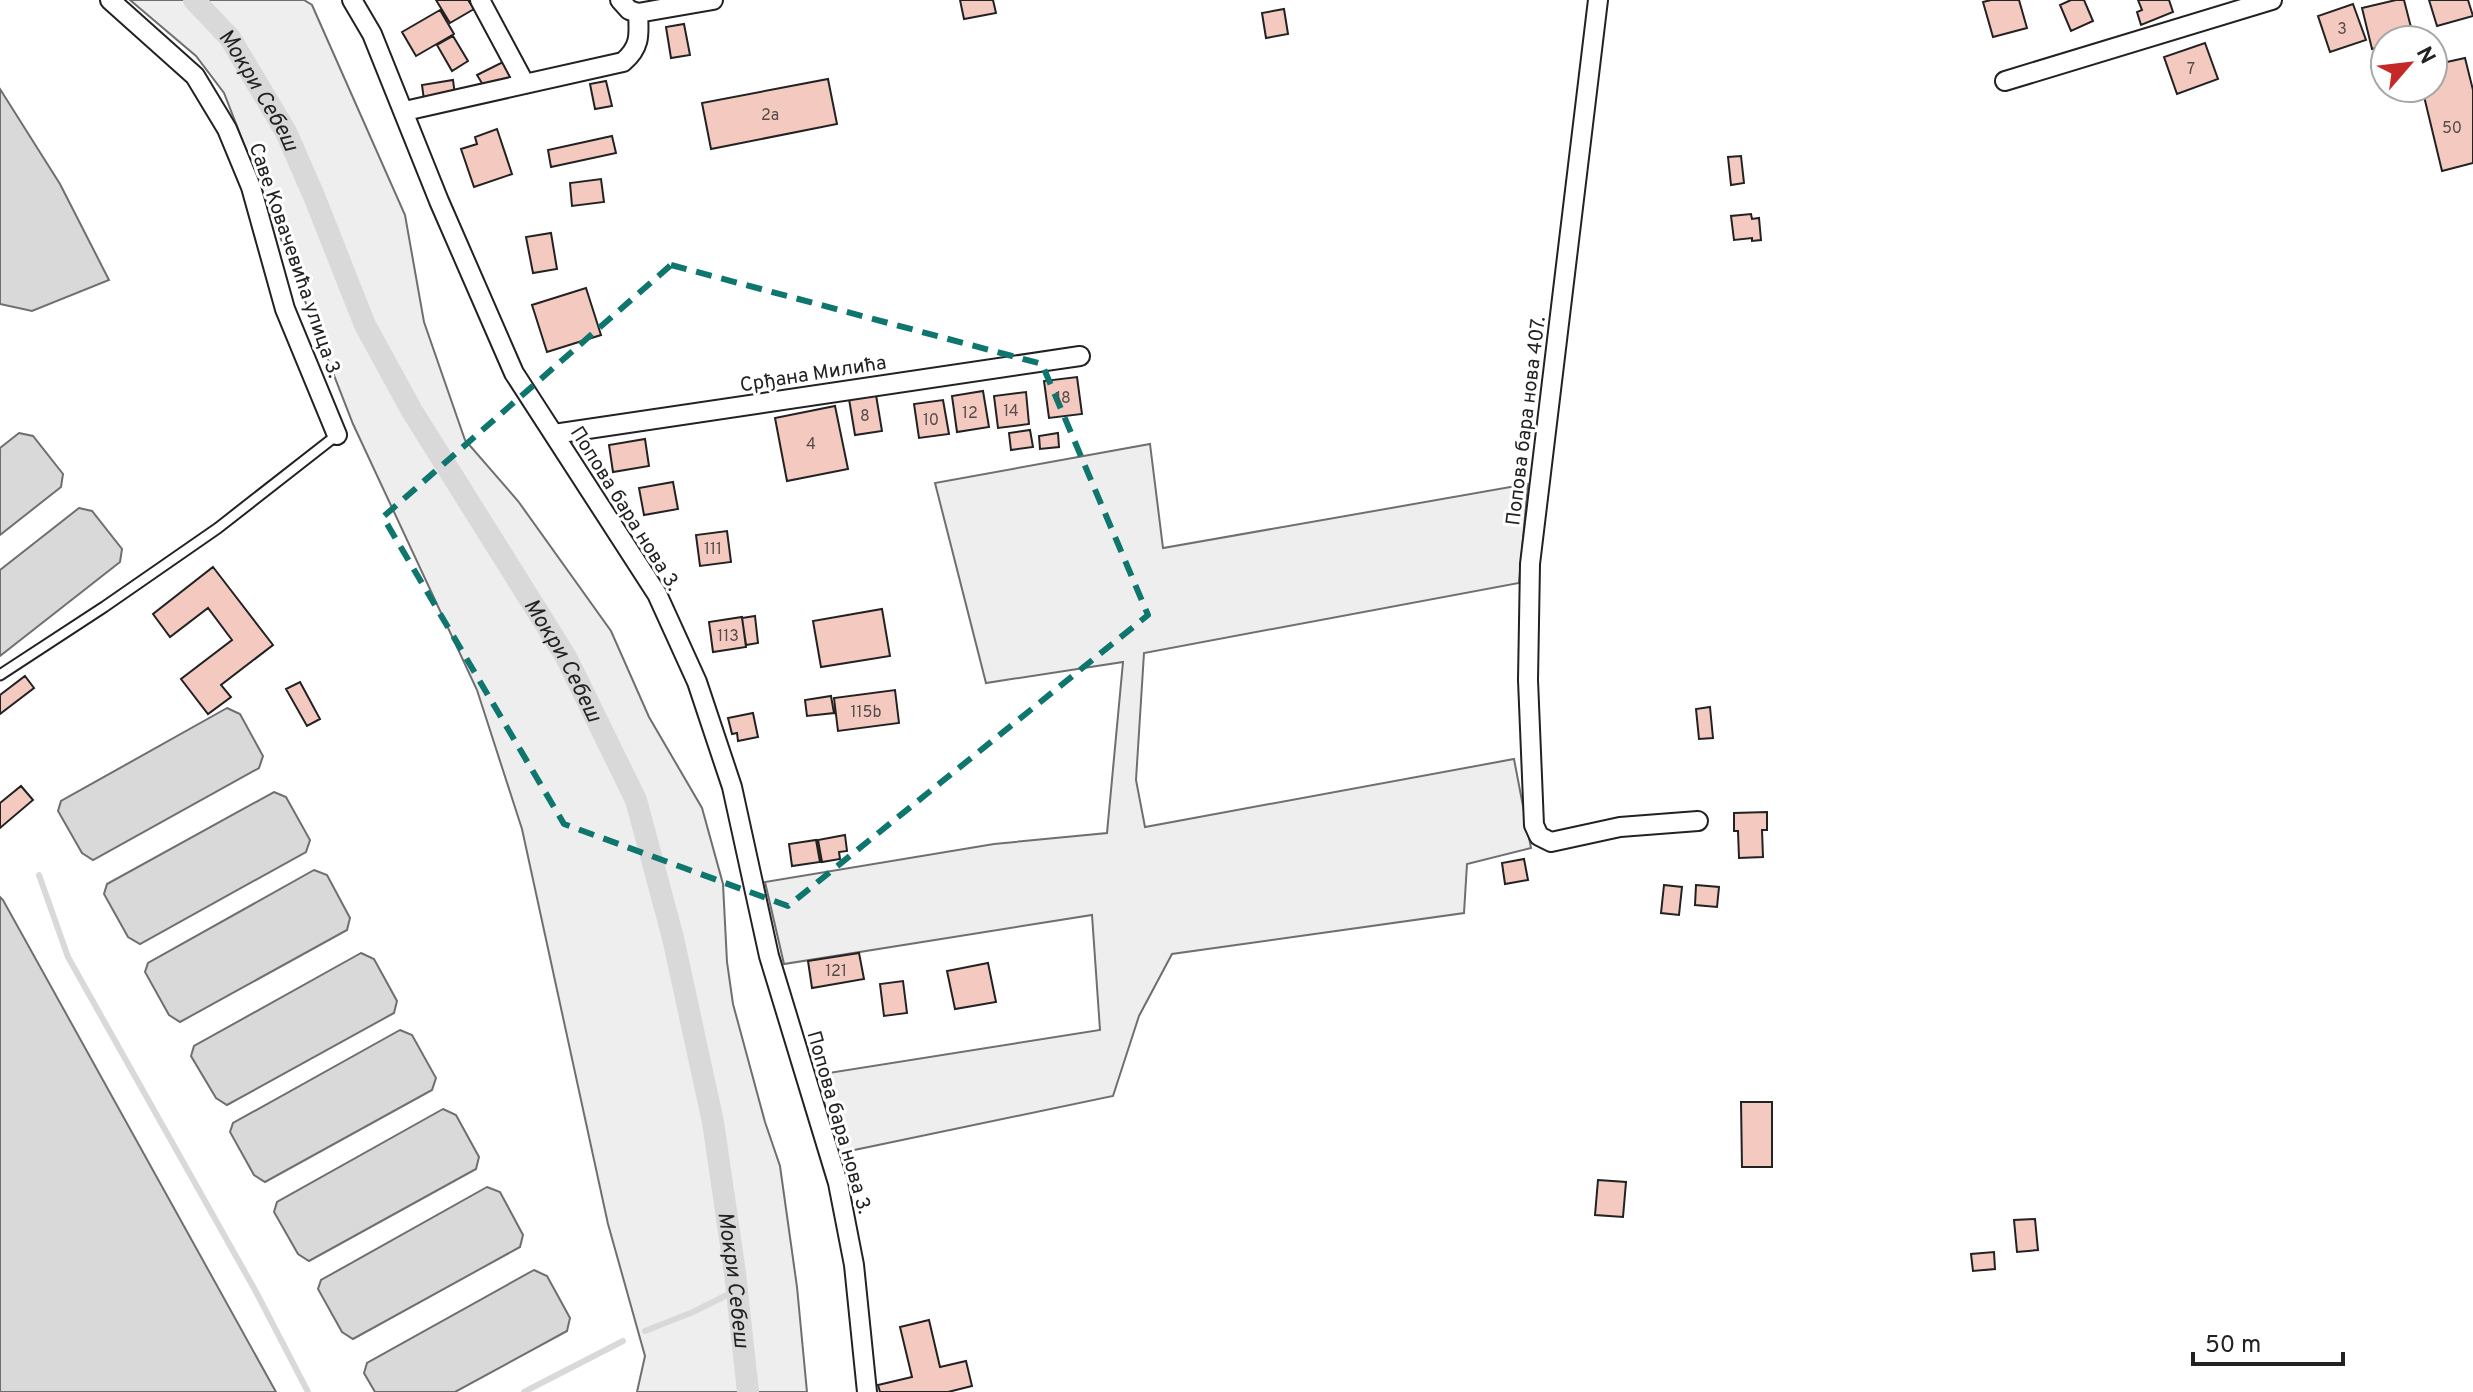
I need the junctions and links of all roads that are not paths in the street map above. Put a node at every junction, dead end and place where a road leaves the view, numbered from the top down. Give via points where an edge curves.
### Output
1 (110, 0) edge
2 (352, 0) edge
3 (480, 0) edge
4 (620, 0) edge
5 (713, 0) edge
6 (1598, 0) edge
7 (2272, 0) edge
8 (638, 13) junction
9 (2005, 81) dead end
10 (525, 84) junction
11 (405, 111) junction
12 (1080, 356) dead end
13 (554, 434) junction
14 (337, 435) joint
15 (0, 675) edge
16 (1698, 821) dead end
17 (867, 1392) edge

1 - 14 street, Саве Ковачевића улица 3. via 195,76 227,129 251,187 285,309
2 - 11 street, Попова бара нова 3.
3 - 10 street
4 - 8 street
5 - 8 street
6 - 16 street, Попова бара нова 407. via 1530,564 1534,825 1539,836 1551,842 1620,827
7 - 9 street
8 - 10 street via 637,47 623,62
10 - 11 street
11 - 13 street, Попова бара нова 3. via 514,373
12 - 13 street, Срђана Милића
13 - 17 street, Попова бара нова 3. via 657,594 697,682 732,787 769,956 838,1183 854,1265
14 - 15 lane via 218,528

